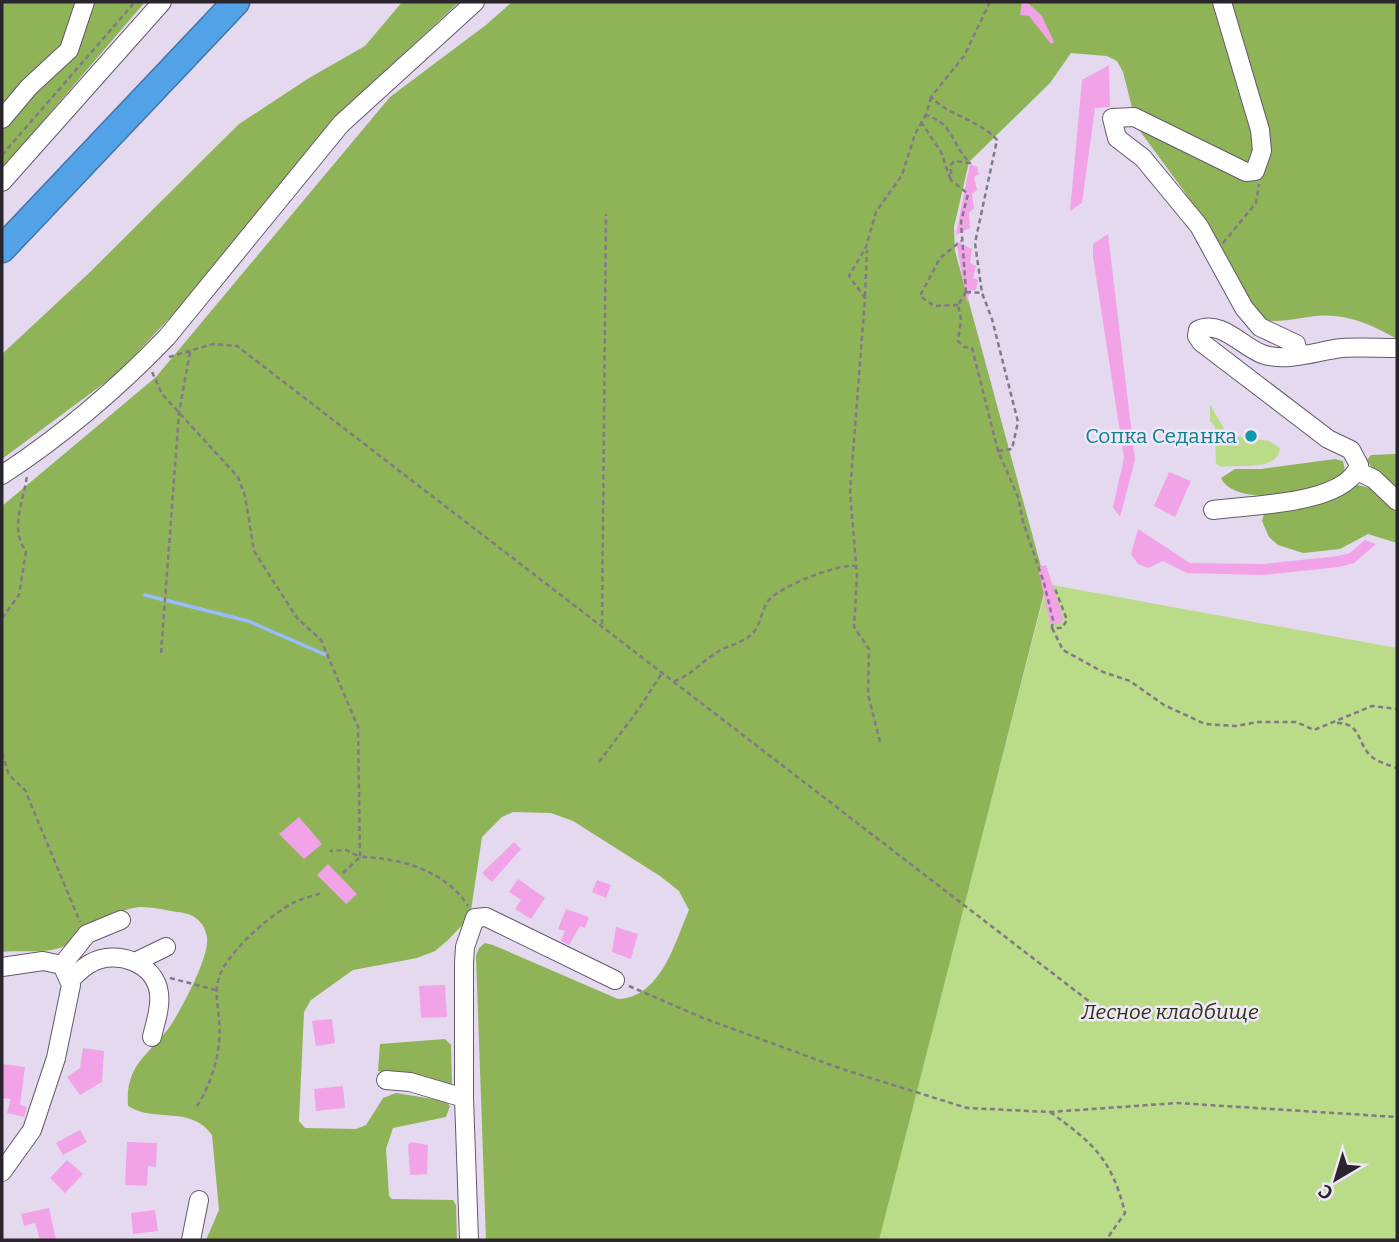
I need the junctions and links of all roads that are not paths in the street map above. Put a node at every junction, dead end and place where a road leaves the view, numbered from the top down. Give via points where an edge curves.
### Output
1 (85, 2) edge
2 (162, 2) edge
3 (216, 2) edge
4 (236, 2) edge
5 (475, 2) edge
6 (1222, 2) edge
7 (2, 119) edge
8 (2, 182) edge
9 (2, 225) edge
10 (2, 249) edge
11 (1397, 348) edge
12 (1298, 353) junction
13 (1357, 471) junction
14 (2, 475) edge
15 (1397, 500) edge
16 (1213, 510) dead end
17 (121, 920) dead end
18 (89, 933) junction
19 (166, 947) dead end
20 (103, 959) junction
21 (141, 964) junction
22 (2, 967) edge
23 (66, 972) junction
24 (615, 979) road end
25 (152, 1037) dead end
26 (386, 1080) dead end
27 (464, 1098) junction
28 (2, 1172) edge
29 (198, 1200) dead end
30 (191, 1240) edge
31 (469, 1240) edge

1 - 7 street via 69,50
2 - 8 street
3 - 9 highway
4 - 10 highway
5 - 14 street via 341,124 145,363
6 - 12 street via 1260,130 1262,151 1252,170 1134,117 1112,118 1117,138 1143,158 1199,226 1251,317 1270,333 1296,344
11 - 12 street
12 - 13 street via 1289,358 1271,356 1223,331 1198,330 1201,342 1328,439 1355,454
13 - 15 street
13 - 16 street via 1345,484 1313,497
17 - 18 street
18 - 20 street
18 - 23 street via 79,940
19 - 21 street
20 - 21 street
20 - 23 street
21 - 25 street via 156,981 160,996
22 - 23 street via 43,961
23 - 28 street via 69,1003 56,1058 32,1129
24 - 27 street via 486,916 475,918 464,963
26 - 27 street
27 - 31 street
29 - 30 street

